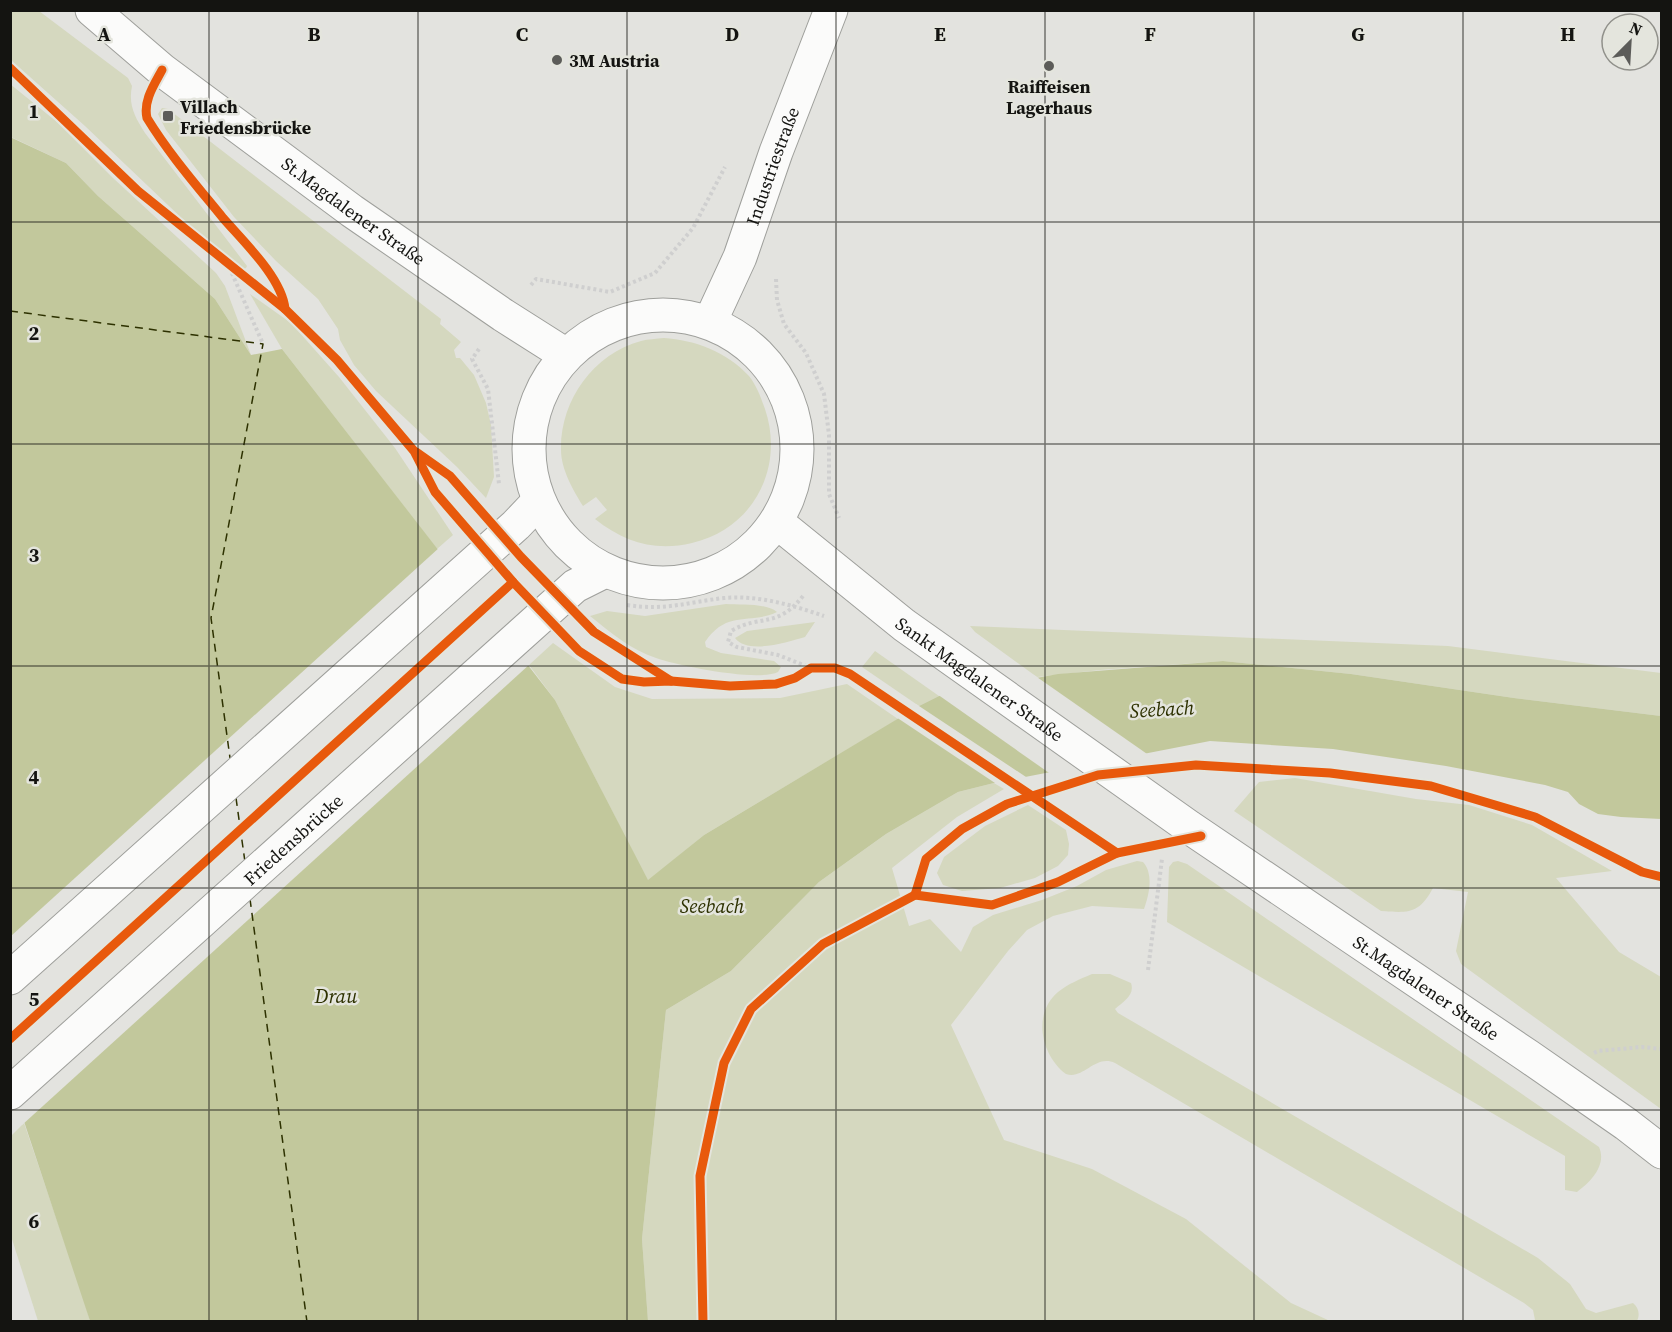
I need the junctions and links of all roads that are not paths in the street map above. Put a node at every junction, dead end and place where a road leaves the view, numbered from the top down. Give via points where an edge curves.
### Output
1 (92, 10) edge
2 (831, 10) edge
3 (711, 321) junction
4 (566, 355) junction
5 (526, 514) junction
6 (778, 523) junction
7 (605, 571) junction
8 (1185, 836) joint
9 (10, 978) edge
10 (10, 1094) edge
11 (1662, 1152) edge

1 - 4 street, St.Magdalener Straße via 162,70 352,211
2 - 3 street, Industriestraße via 740,257
3 - 4 street via 658,313 614,323
3 - 6 street via 741,338 774,371 798,430 796,479
4 - 5 street via 548,377 533,412
5 - 7 street
5 - 9 street
6 - 7 street via 759,546 709,577 670,584
6 - 8 street, Sankt Magdalener Straße via 904,625
7 - 10 street, Friedensbrücke via 575,586
8 - 11 street, St.Magdalener Straße via 1344,930

